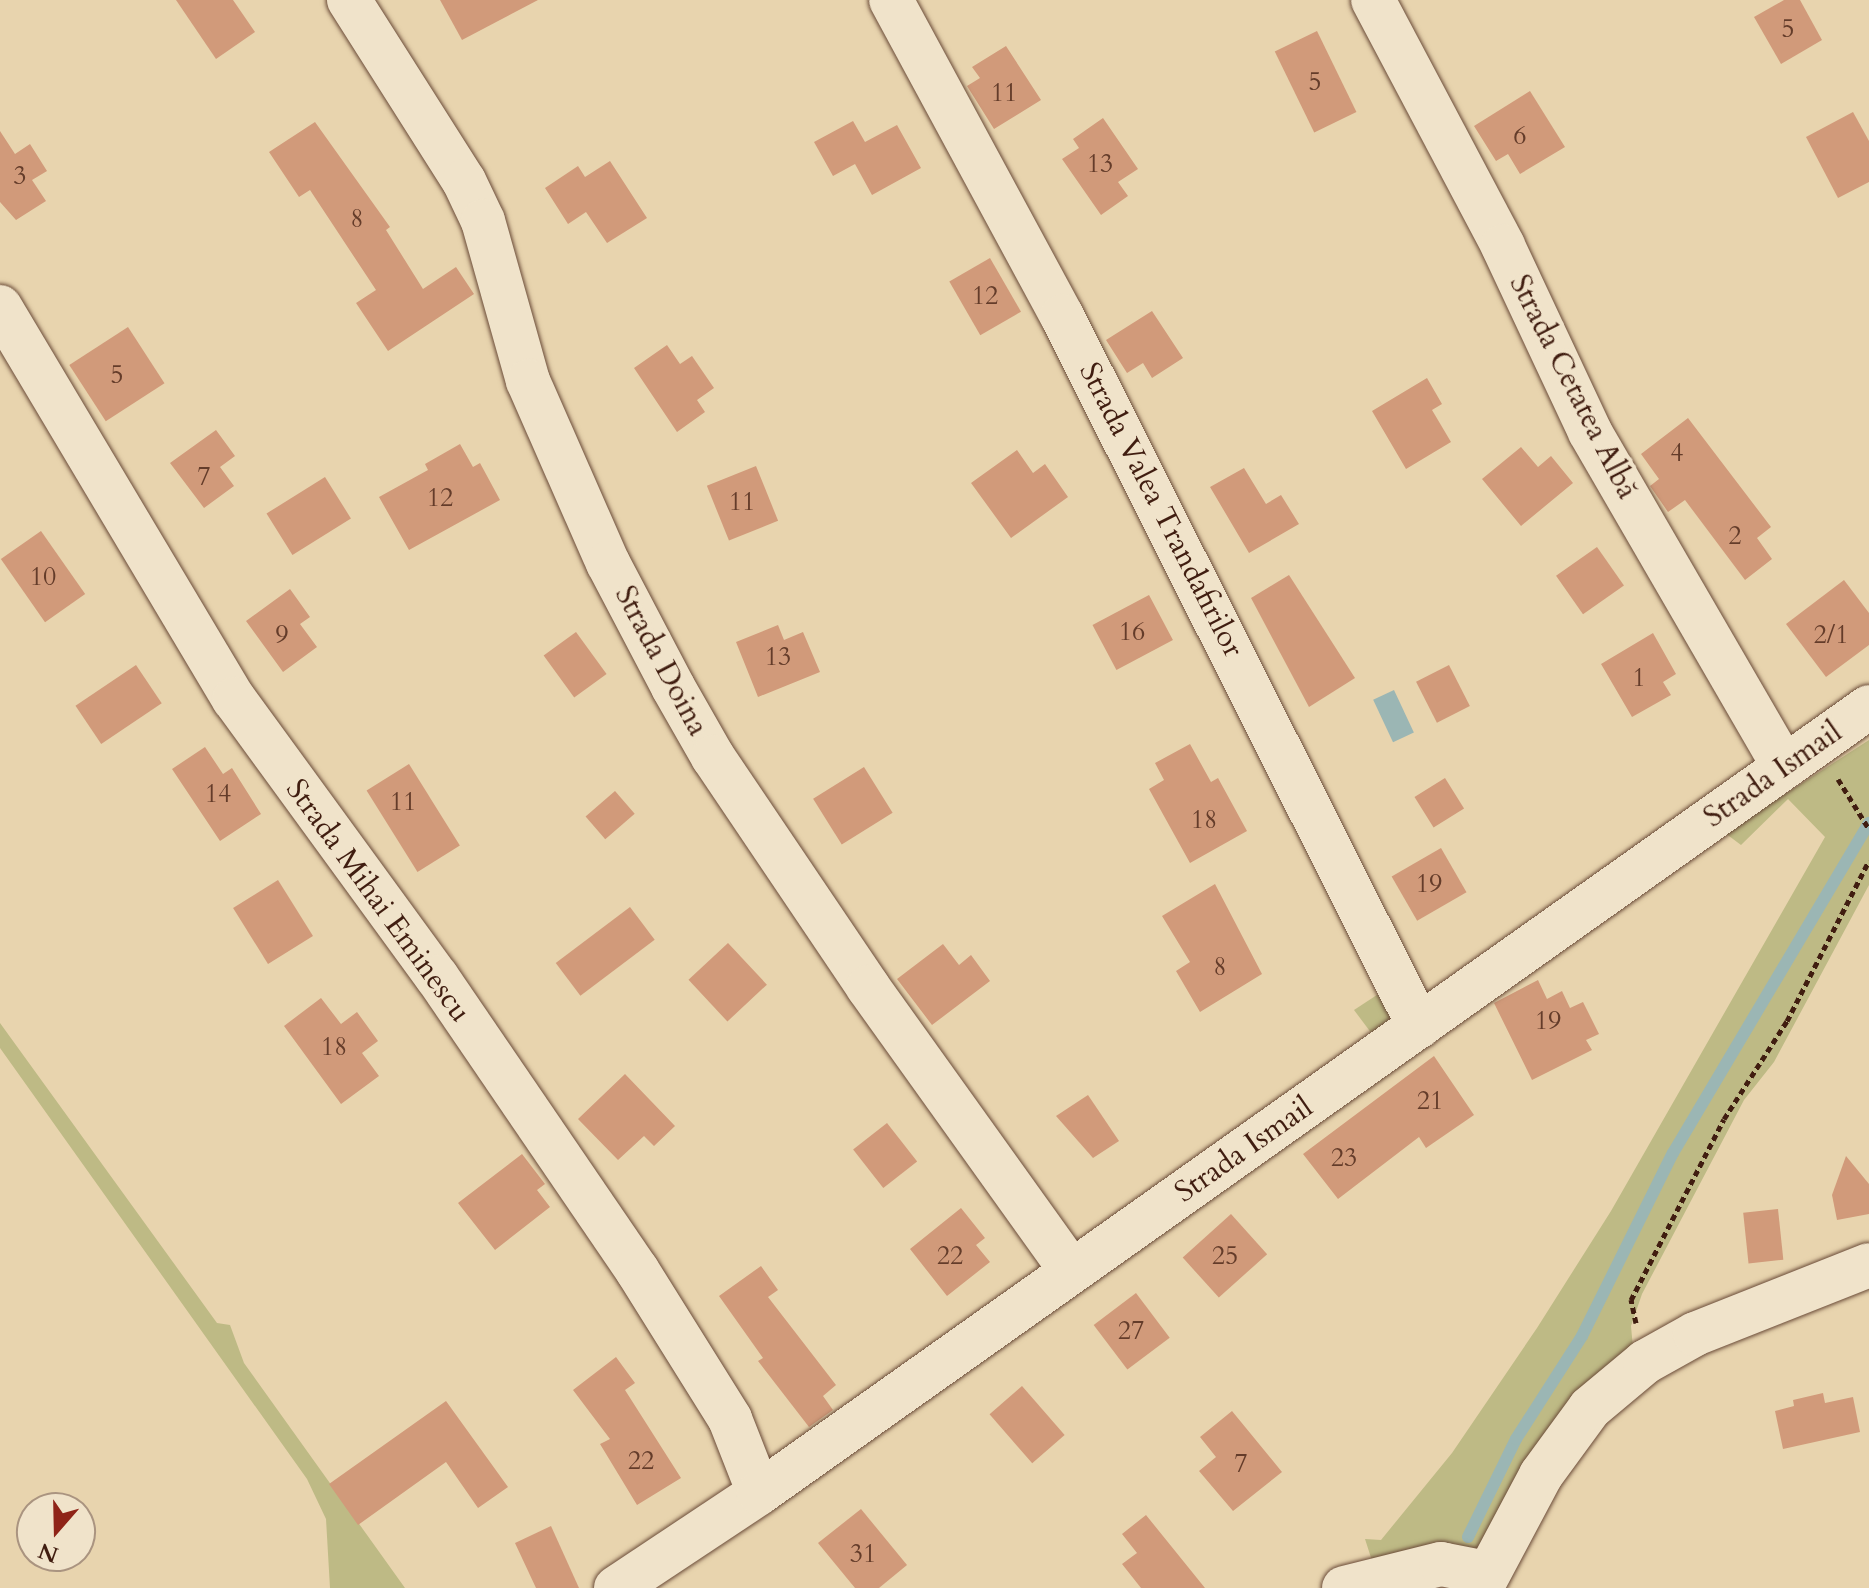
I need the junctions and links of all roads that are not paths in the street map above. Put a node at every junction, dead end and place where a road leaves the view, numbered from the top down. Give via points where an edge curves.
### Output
1 (349, 0) edge
2 (891, 0) edge
3 (1373, 0) edge
4 (0, 307) edge
5 (1869, 707) edge
6 (1784, 767) junction
7 (1419, 1026) junction
8 (1869, 1265) edge
9 (1071, 1271) junction
10 (759, 1493) junction
11 (1484, 1580) edge
12 (616, 1588) edge
13 (1344, 1588) edge

1 - 9 street, Strada Doina via 464,181 483,221 528,381 608,563 673,687 713,757 850,962
2 - 7 street, Strada Valea Trandafirilor via 1062,316
3 - 6 street, Strada Cetatea Albă via 1503,246 1590,432
4 - 10 street, Strada Mihai Eminescu via 234,699 437,977 637,1270 730,1419
5 - 6 street, Strada Ismail
6 - 7 street, Strada Ismail
7 - 9 street, Strada Ismail
8 - 11 street via 1695,1334 1645,1362 1590,1408 1541,1475
9 - 10 street, Strada Ismail
10 - 12 street, Strada Ismail
11 - 13 street via 1441,1564

